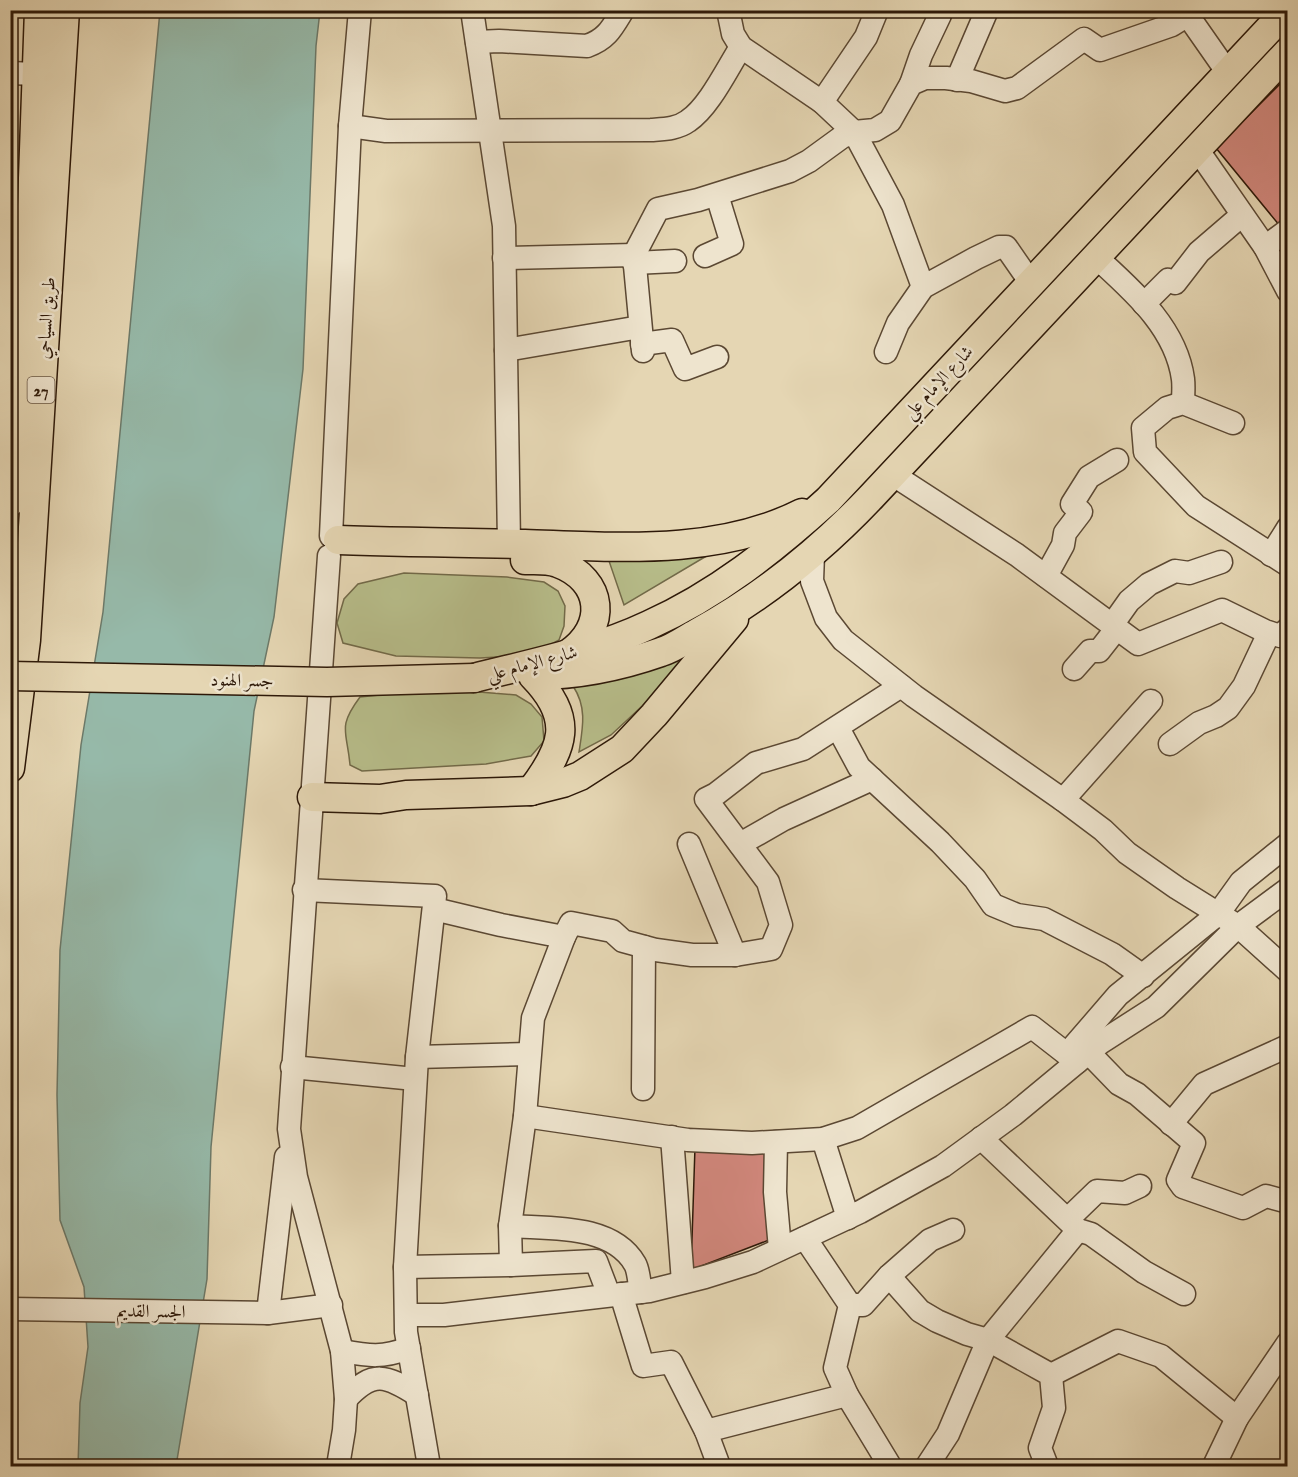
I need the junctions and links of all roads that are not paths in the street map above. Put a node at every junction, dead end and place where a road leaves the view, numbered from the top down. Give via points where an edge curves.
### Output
1 (39, 10) edge
2 (65, 10) edge
3 (360, 10) edge
4 (472, 10) edge
5 (623, 10) edge
6 (728, 10) edge
7 (877, 10) edge
8 (987, 10) edge
9 (1287, 10) edge
10 (1186, 13) edge
11 (940, 15) dead end
12 (477, 42) junction
13 (741, 47) junction
14 (1283, 65) edge
15 (1228, 73) junction
16 (23, 74) edge
17 (957, 80) junction
18 (911, 84) junction
19 (822, 102) junction
20 (350, 126) junction
21 (490, 129) junction
22 (854, 132) junction
23 (1197, 149) junction
24 (717, 195) junction
25 (1242, 215) junction
26 (1287, 230) edge
27 (21, 233) edge
28 (1265, 247) junction
29 (705, 256) dead end
30 (1096, 257) junction
31 (504, 258) junction
32 (634, 259) junction
33 (675, 261) dead end
34 (1031, 283) junction
35 (923, 287) junction
36 (1287, 291) edge
37 (1144, 304) junction
38 (17, 334) edge
39 (642, 341) junction
40 (506, 350) junction
41 (886, 352) dead end
42 (717, 357) dead end
43 (1183, 403) junction
44 (1233, 423) dead end
45 (13, 427) edge
46 (1117, 460) dead end
47 (892, 474) junction
48 (832, 496) junction
49 (10, 502) edge
50 (857, 512) junction
51 (1287, 528) edge
52 (509, 544) junction
53 (334, 546) junction
54 (813, 554) junction
55 (1279, 560) edge
56 (1221, 562) dead end
57 (1046, 576) junction
58 (749, 601) junction
59 (1114, 626) junction
60 (1278, 631) edge
61 (568, 654) junction
62 (1074, 669) dead end
63 (533, 675) junction
64 (10, 676) edge
65 (474, 678) junction
66 (901, 686) junction
67 (1151, 701) dead end
68 (838, 728) junction
69 (1170, 744) dead end
70 (10, 768) edge
71 (872, 779) junction
72 (313, 791) junction
73 (531, 791) junction
74 (1063, 800) junction
75 (689, 844) dead end
76 (740, 844) junction
77 (1287, 844) edge
78 (1287, 889) edge
79 (304, 890) junction
80 (434, 909) junction
81 (1218, 914) junction
82 (1238, 926) junction
83 (567, 930) junction
84 (644, 947) junction
85 (735, 955) junction
86 (1287, 971) edge
87 (1143, 976) junction
88 (1287, 1046) edge
89 (529, 1054) junction
90 (1078, 1056) junction
91 (417, 1057) junction
92 (292, 1067) junction
93 (416, 1079) junction
94 (643, 1089) dead end
95 (525, 1116) junction
96 (1171, 1124) junction
97 (289, 1129) junction
98 (672, 1137) junction
99 (981, 1138) junction
100 (823, 1139) junction
101 (776, 1142) junction
102 (1140, 1186) dead end
103 (1287, 1202) edge
104 (848, 1218) junction
105 (1073, 1225) junction
106 (510, 1226) junction
107 (953, 1230) dead end
108 (805, 1238) junction
109 (780, 1250) junction
110 (511, 1265) junction
111 (405, 1267) junction
112 (889, 1276) junction
113 (683, 1282) junction
114 (624, 1293) junction
115 (1184, 1294) dead end
116 (331, 1305) junction
117 (850, 1305) junction
118 (10, 1309) edge
119 (268, 1313) junction
120 (407, 1315) junction
121 (988, 1340) junction
122 (1287, 1344) edge
123 (409, 1348) junction
124 (342, 1351) junction
125 (1051, 1375) junction
126 (417, 1395) junction
127 (847, 1395) junction
128 (346, 1399) junction
129 (1237, 1418) junction
130 (706, 1431) junction
131 (1216, 1466) edge
132 (338, 1467) edge
133 (429, 1467) edge
134 (719, 1467) edge
135 (890, 1467) edge
136 (927, 1467) edge
137 (1047, 1467) edge

1 - 16 main road, طريق السياحي / 27
2 - 70 main road, طريق السياحي / 27 via 26,640
3 - 20 street
4 - 12 street
5 - 12 street via 608,34 587,46
6 - 13 street via 733,34
7 - 19 street via 866,37
8 - 17 street
9 - 15 main road, شارع الإمام علي
10 - 15 street
10 - 17 street via 1172,25 1100,50 1084,39 1017,88 1005,91
11 - 18 street
12 - 21 street
13 - 19 street
13 - 21 street via 697,113 673,128
14 - 23 main road, شارع الإمام علي
15 - 34 main road, شارع الإمام علي
16 - 27 main road, طريق السياحي / 27
17 - 18 street via 925,78
18 - 22 street via 890,121 875,130
19 - 22 street
20 - 21 street via 386,131
20 - 53 street
21 - 31 street via 504,226
22 - 24 street via 790,171
22 - 35 street via 893,205
23 - 25 street
23 - 30 main road, شارع الإمام علي
24 - 29 street via 732,244
24 - 32 street via 658,208
25 - 28 street
25 - 37 street via 1199,252 1175,283 1168,280
26 - 28 street
27 - 38 main road, طريق السياحي / 27
28 - 36 street
30 - 37 street
30 - 47 main road, شارع الإمام علي
31 - 32 street
31 - 40 street
32 - 33 street
32 - 39 street
34 - 35 street via 1006,247 999,247
34 - 48 main road, شارع الإمام علي
35 - 41 street via 898,323
37 - 43 street via 1166,332 1176,357 1183,379
38 - 45 main road, طريق السياحي / 27
39 - 40 street
39 - 42 street via 672,340 685,369
40 - 52 street
43 - 44 street
43 - 55 street via 1167,408 1143,428 1145,452 1196,506
45 - 49 main road, طريق السياحي / 27
46 - 57 street via 1089,477 1072,504 1081,512 1065,533 1063,545
47 - 50 main road, شارع الإمام علي
47 - 57 street
48 - 50 main road
48 - 52 main road via 762,530 713,540 653,548
48 - 61 main road, شارع الإمام علي via 782,542 700,598 649,626
50 - 54 main road, شارع الإمام علي
51 - 55 street
52 - 53 main road
53 - 61 main road via 558,563 582,578 595,605 593,628
53 - 72 street
54 - 58 main road, شارع الإمام علي
54 - 66 street via 812,581 826,618 843,640
56 - 59 street via 1189,573 1175,570 1149,584 1129,601
57 - 59 street
58 - 63 main road, شارع الإمام علي via 663,652 608,667 562,675
58 - 73 main road via 622,749 580,776
59 - 60 street via 1138,644 1222,610
59 - 62 street via 1099,651 1090,651
60 - 69 street via 1228,708
61 - 65 main road, شارع الإمام علي
63 - 65 main road, شارع الإمام علي
63 - 73 main road via 548,690 561,730 557,751
64 - 65 main road, جسر الهنود, bridge via 327,682
66 - 68 street
66 - 74 street
67 - 74 street
68 - 71 street
68 - 76 street via 803,749 756,763 706,799
71 - 76 street
71 - 87 street via 940,842 993,905 1017,915 1044,919 1112,954
72 - 73 main road via 380,799
72 - 79 street
74 - 81 street via 1127,854
75 - 85 street
76 - 85 street via 768,882 781,925 771,950
77 - 81 street via 1241,882
78 - 82 street
79 - 80 street via 435,896
79 - 92 street
80 - 83 street via 501,925
80 - 91 street
81 - 82 street
81 - 87 street
82 - 86 street
82 - 90 street via 1156,1006
83 - 84 street via 612,931 623,941
83 - 89 street via 533,1018
84 - 85 street via 692,955
84 - 94 street
87 - 90 street via 1118,995
88 - 96 street via 1204,1084
89 - 91 street
89 - 95 street
90 - 96 street via 1137,1094
90 - 99 street
90 - 100 street via 1032,1027 857,1128
91 - 93 street
92 - 93 street
92 - 97 street
93 - 111 street
95 - 98 street
95 - 106 street
96 - 103 street via 1194,1143 1178,1180 1183,1187 1242,1208 1266,1196
97 - 116 street via 296,1178
97 - 119 street
98 - 101 street
98 - 113 street
99 - 104 street via 943,1166
99 - 105 street
100 - 101 street
100 - 104 street
101 - 109 street
102 - 105 street via 1125,1193 1097,1191
104 - 108 street
105 - 115 street
105 - 121 street
106 - 110 street
106 - 114 street via 593,1233 610,1240 636,1266
107 - 112 street via 930,1240
108 - 109 street
108 - 117 street
109 - 113 street
110 - 111 street
110 - 114 street via 596,1261
111 - 120 street
112 - 117 street via 863,1305
112 - 121 street via 920,1311
113 - 114 street
114 - 120 street via 444,1315
114 - 130 street via 643,1366 671,1362
116 - 119 street, الجسر القديم
116 - 124 street
117 - 127 street via 835,1368
118 - 119 street, الجسر القديم
120 - 123 street
121 - 125 street
121 - 136 street via 948,1434
122 - 129 street
123 - 124 street via 376,1356
123 - 126 street
124 - 128 street
125 - 129 street via 1118,1341 1161,1356
125 - 137 street via 1054,1408 1040,1448
126 - 128 street via 396,1381 376,1378 358,1386
126 - 133 street
127 - 130 street
127 - 135 street
128 - 132 street
129 - 131 street
130 - 134 street

